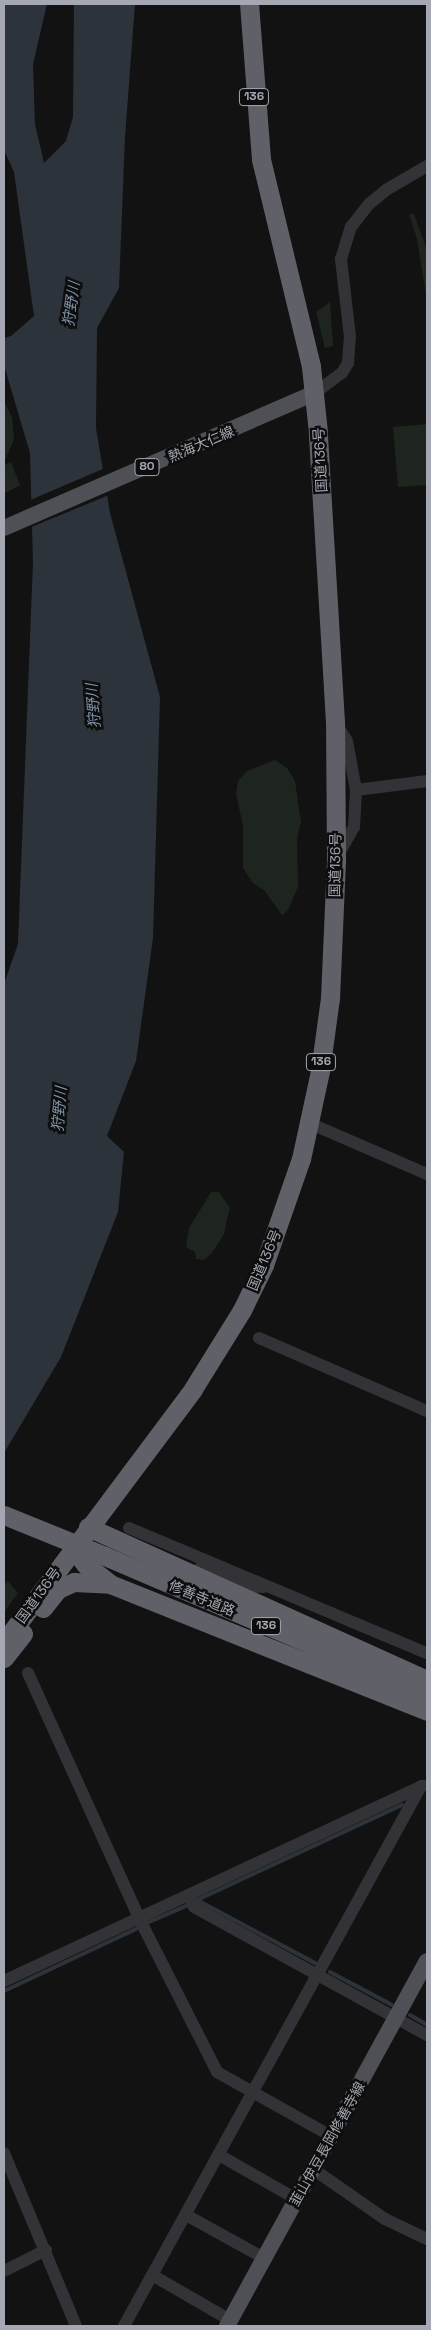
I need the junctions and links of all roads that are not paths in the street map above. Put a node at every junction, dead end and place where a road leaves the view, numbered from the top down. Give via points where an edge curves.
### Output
1 (249, 4) edge
2 (427, 166) edge
3 (315, 393) junction
4 (4, 528) edge
5 (335, 722) junction
6 (427, 781) edge
7 (356, 790) junction
8 (336, 859) junction
9 (309, 1123) junction
10 (427, 1174) edge
11 (259, 1338) dead end
12 (427, 1411) edge
13 (4, 1515) edge
14 (88, 1527) junction
15 (129, 1528) dead end
16 (72, 1548) junction
17 (132, 1549) junction
18 (110, 1584) junction
19 (268, 1586) junction
20 (4, 1642) edge
21 (427, 1653) edge
22 (4, 1658) edge
23 (28, 1673) dead end
24 (427, 1680) edge
25 (427, 1694) edge
26 (427, 1711) edge
27 (424, 1786) edge
28 (188, 1895) junction
29 (139, 1918) junction
30 (427, 1961) edge
31 (319, 1974) junction
32 (4, 1981) edge
33 (397, 2017) junction
34 (427, 2035) edge
35 (253, 2093) junction
36 (331, 2136) junction
37 (4, 2153) edge
38 (219, 2155) junction
39 (313, 2169) junction
40 (296, 2199) junction
41 (186, 2215) junction
42 (427, 2239) edge
43 (46, 2250) junction
44 (264, 2258) junction
45 (4, 2271) edge
46 (152, 2275) junction
47 (228, 2323) edge
48 (76, 2326) edge
49 (124, 2326) edge

1 - 3 highway, 国道136号 / 136 via 261,159
2 - 3 street via 386,190 369,204 351,227 341,259 350,337 348,363 342,373
3 - 4 main road, 熱海大仁線 / 80
3 - 5 highway, 国道136号 / 136
5 - 7 street via 347,741
5 - 8 highway, 国道136号 / 136
6 - 7 street
7 - 8 street via 354,827
8 - 9 highway, 国道136号 / 136 via 330,998
9 - 10 street
9 - 14 highway, 国道136号 / 136 via 302,1160 282,1216 242,1310 193,1388
11 - 12 street
13 - 25 highway, 修善寺道路 / 136, bridge
14 - 16 highway, 国道136号 / 136
14 - 17 highway
15 - 19 street
16 - 18 highway via 86,1565
16 - 20 highway, 国道136号 / 136
17 - 19 street via 148,1545 244,1586
17 - 24 highway
18 - 22 highway via 84,1580 58,1589
18 - 26 highway
19 - 21 street
23 - 29 street
27 - 28 street
27 - 31 street
28 - 29 street
28 - 31 street via 194,1907
29 - 32 street
29 - 35 street via 217,2072
30 - 33 main road, 韮山伊豆長岡修善寺線
31 - 33 street
31 - 35 street
33 - 34 street
33 - 36 main road, 韮山伊豆長岡修善寺線
35 - 36 street
35 - 38 street
36 - 39 main road, 韮山伊豆長岡修善寺線
37 - 43 street
38 - 40 street
38 - 41 street
39 - 40 main road, 韮山伊豆長岡修善寺線
39 - 42 street via 385,2219
40 - 44 main road, 韮山伊豆長岡修善寺線
41 - 44 street
41 - 46 street
43 - 45 street
43 - 48 street
44 - 47 main road, 韮山伊豆長岡修善寺線
46 - 47 street
46 - 49 street

